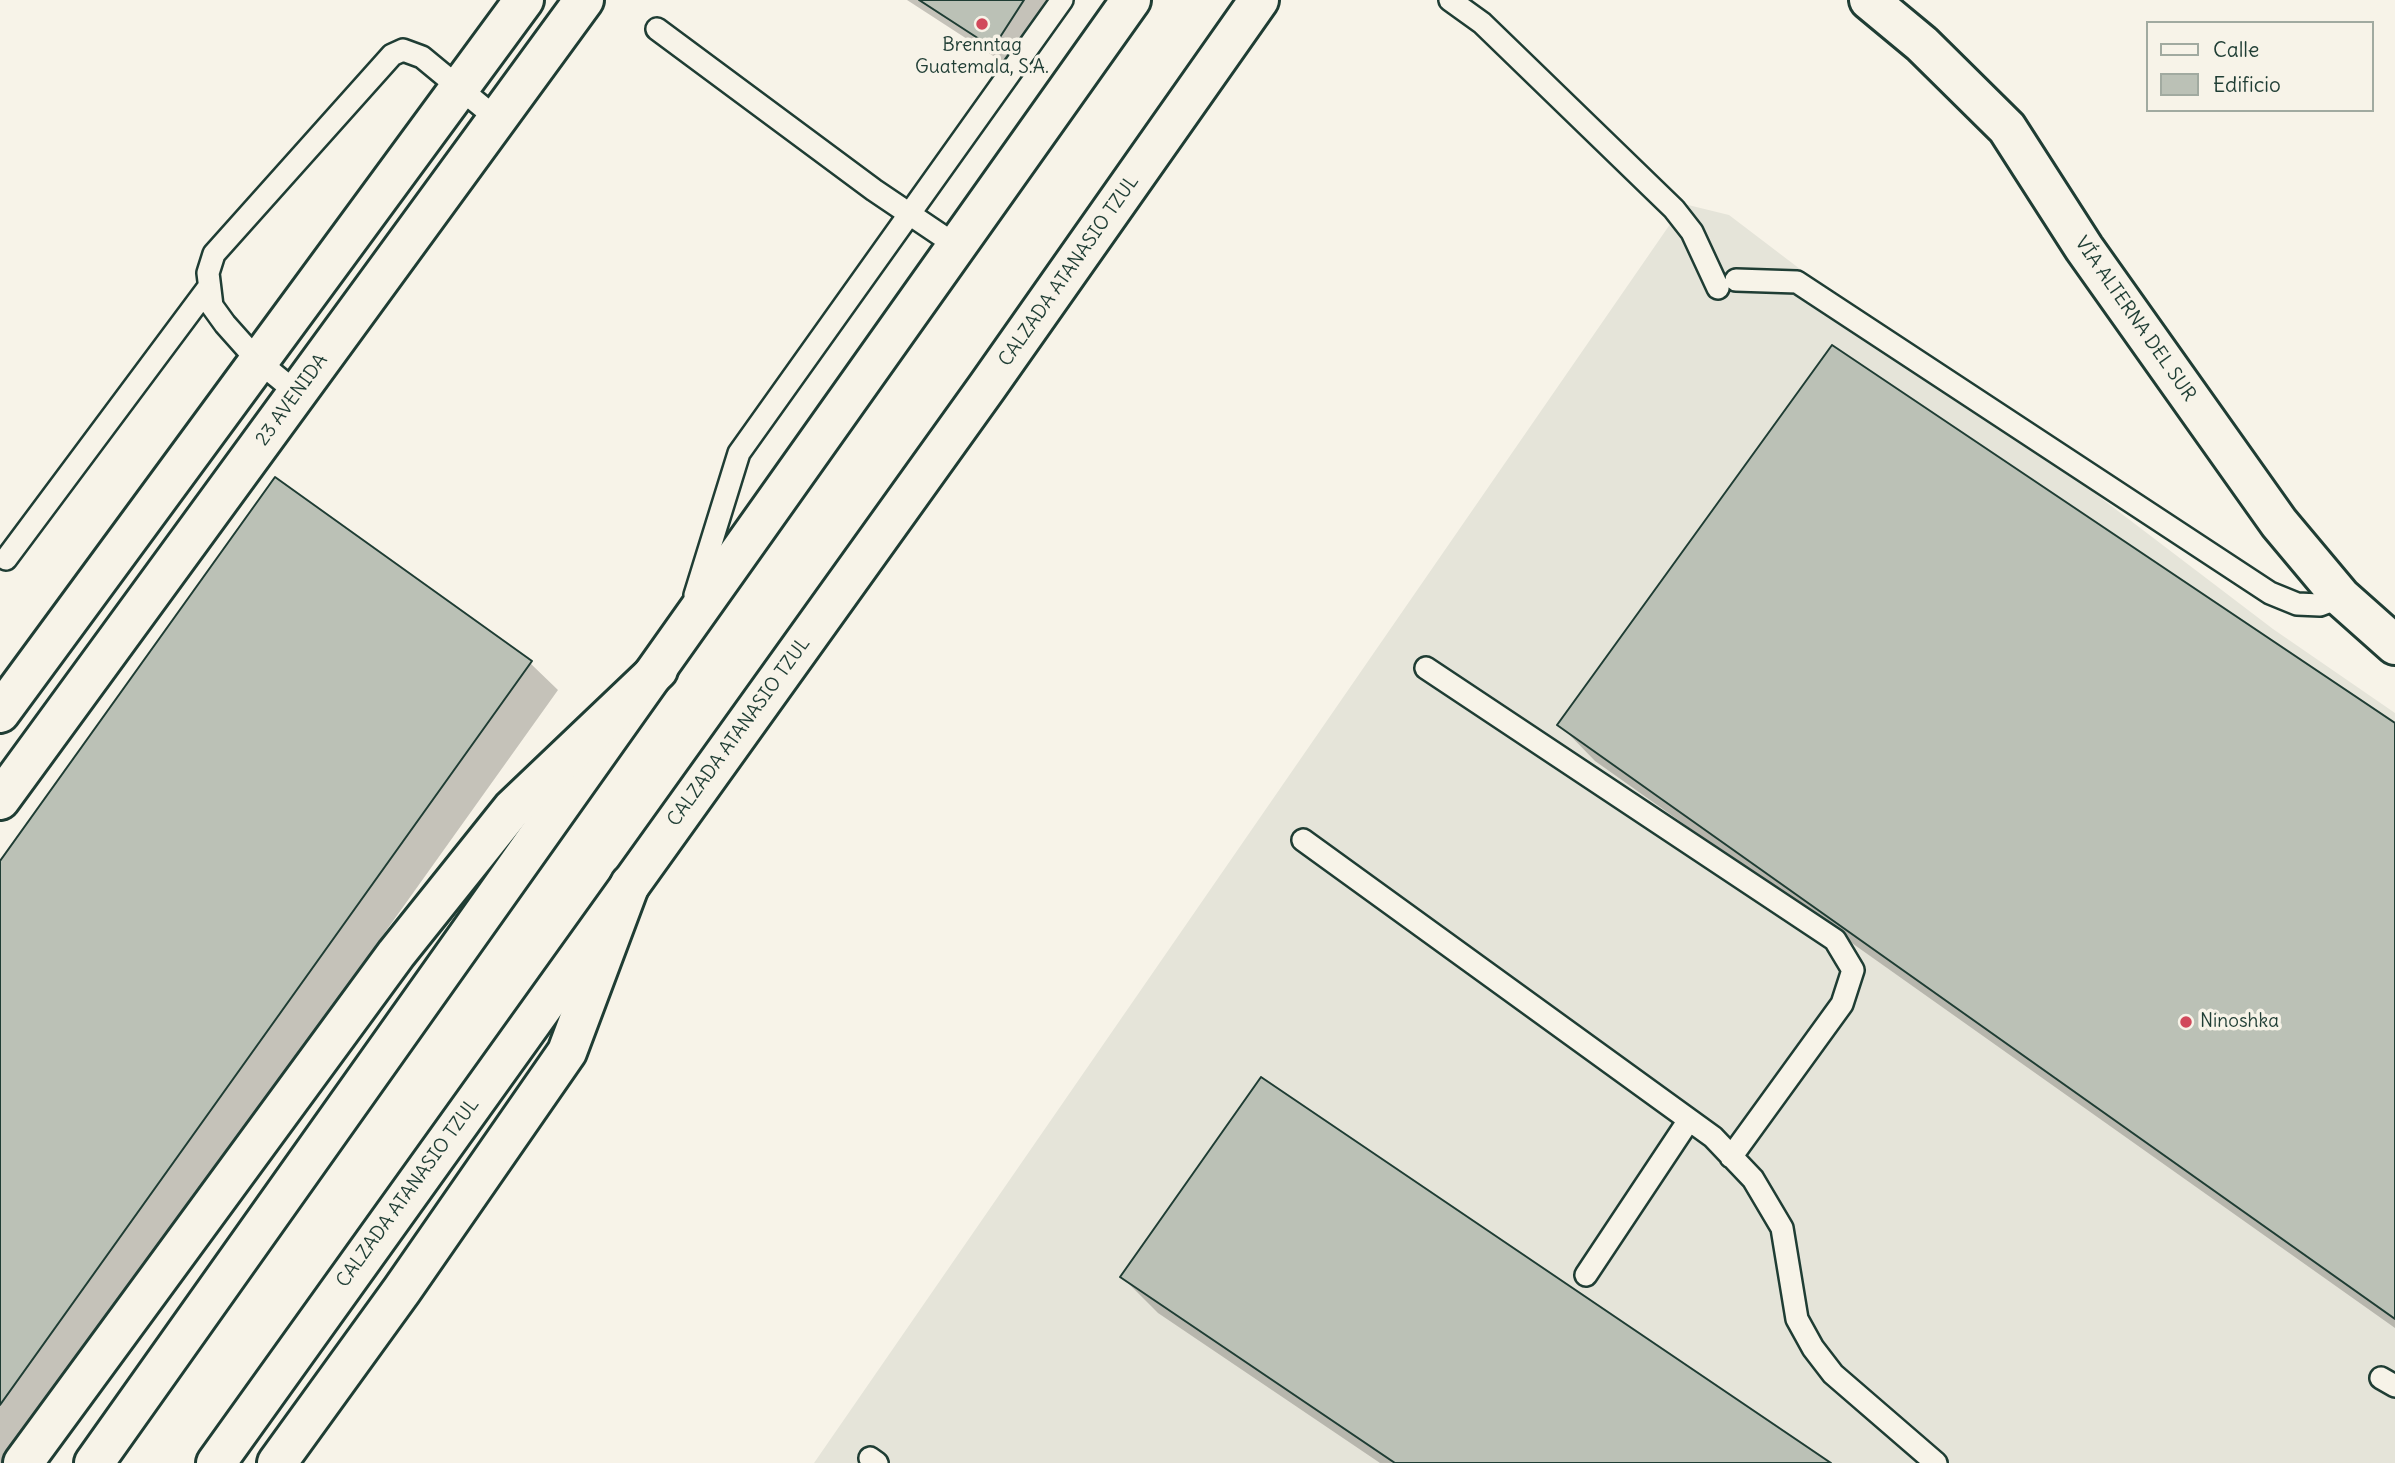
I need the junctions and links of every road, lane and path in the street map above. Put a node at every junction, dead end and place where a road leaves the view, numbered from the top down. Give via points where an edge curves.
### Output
1 (524, 0) edge
2 (584, 0) edge
3 (1062, 0) edge
4 (1131, 0) edge
5 (1259, 0) edge
6 (1450, 0) edge
7 (1868, 0) edge
8 (657, 29) dead end
9 (460, 87) junction
10 (497, 119) junction
11 (910, 213) junction
12 (957, 246) junction
13 (208, 288) junction
14 (258, 361) junction
15 (297, 393) junction
16 (136, 528) junction
17 (6, 559) dead end
18 (176, 559) junction
19 (2341, 597) junction
20 (683, 634) junction
21 (55, 638) junction
22 (2395, 645) edge
23 (1426, 668) dead end
24 (95, 670) junction
25 (658, 670) junction
26 (0, 713) edge
27 (0, 800) edge
28 (1303, 840) dead end
29 (630, 884) junction
30 (1689, 1120) junction
31 (1731, 1157) junction
32 (1586, 1275) dead end
33 (23, 1463) edge
34 (94, 1463) edge
35 (216, 1463) edge
36 (277, 1463) edge
37 (1936, 1463) edge

1 - 9 main road
2 - 10 main road, 23 AVENIDA
3 - 11 lane
4 - 12 main road
5 - 29 main road, CALZADA ATANASIO TZUL
6 - 19 lane via 1482,23 1674,209 1727,284 1797,282 2270,593 2297,604 2320,605
7 - 19 main road, VÍA ALTERNA DEL SUR via 1922,44 2007,128 2084,247 2279,523
8 - 11 lane
9 - 10 lane
9 - 13 lane via 413,52 392,55 214,254
9 - 14 main road
10 - 15 main road, 23 AVENIDA
11 - 12 lane
11 - 20 lane via 739,453
12 - 20 main road
13 - 14 lane via 218,315
13 - 17 lane
14 - 15 lane
14 - 16 main road
15 - 18 main road, 23 AVENIDA
16 - 18 main road
16 - 21 main road
18 - 24 main road, 23 AVENIDA
19 - 22 main road, VÍA ALTERNA DEL SUR
20 - 25 main road
21 - 24 main road
21 - 26 main road
23 - 31 lane via 1835,940 1853,970 1842,1004
24 - 27 main road, 23 AVENIDA
25 - 33 main road via 512,809 396,954
25 - 34 main road
28 - 30 lane
29 - 35 main road, CALZADA ATANASIO TZUL
29 - 36 main road via 567,1052
30 - 31 lane
30 - 32 lane
31 - 37 lane via 1753,1180 1782,1228 1797,1319 1813,1348 1833,1374

